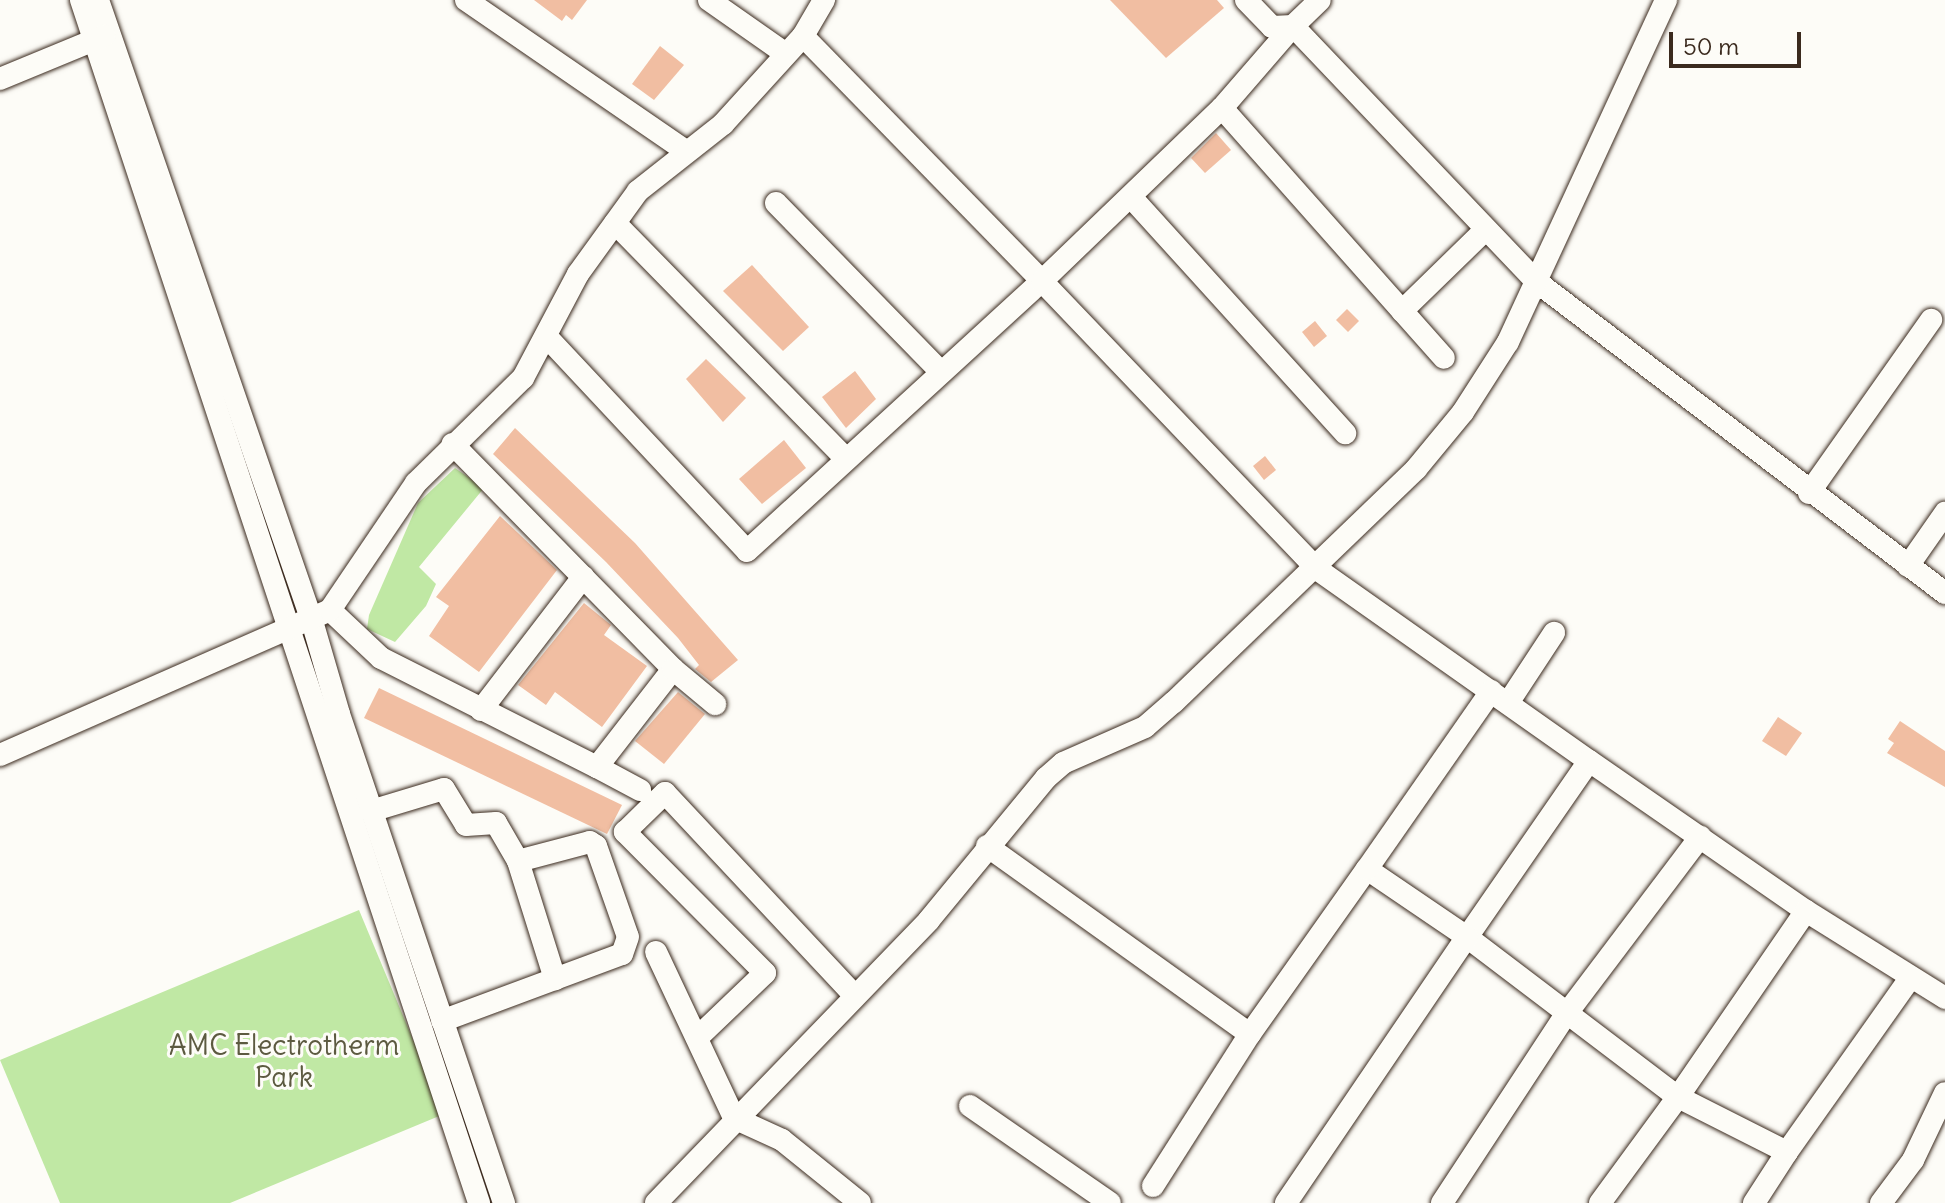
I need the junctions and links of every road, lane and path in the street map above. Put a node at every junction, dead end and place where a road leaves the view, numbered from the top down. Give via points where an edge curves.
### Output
1 (81, 0) edge
2 (98, 0) edge
3 (466, 0) edge
4 (709, 0) edge
5 (824, 0) edge
6 (1246, 0) edge
7 (1320, 0) edge
8 (1666, 0) edge
9 (1293, 26) junction
10 (803, 36) junction
11 (101, 37) junction
12 (786, 54) junction
13 (0, 79) edge
14 (1222, 108) junction
15 (687, 152) junction
16 (1131, 197) junction
17 (776, 203) dead end
18 (615, 223) junction
19 (1486, 229) junction
20 (1042, 281) junction
21 (1537, 282) junction
22 (1402, 311) junction
23 (1931, 320) dead end
24 (546, 336) junction
25 (1444, 358) dead end
26 (941, 372) junction
27 (1345, 433) dead end
28 (453, 444) junction
29 (846, 459) junction
30 (1809, 493) junction
31 (1945, 513) edge
32 (1908, 566) junction
33 (1317, 569) junction
34 (583, 577) junction
35 (1945, 593) edge
36 (321, 616) junction
37 (287, 632) junction
38 (1554, 633) dead end
39 (673, 669) junction
40 (1499, 697) junction
41 (715, 704) dead end
42 (481, 710) junction
43 (0, 755) edge
44 (1589, 761) junction
45 (597, 767) junction
46 (640, 790) dead end
47 (371, 811) junction
48 (1700, 837) junction
49 (987, 846) junction
50 (518, 861) junction
51 (1367, 869) junction
52 (1806, 911) junction
53 (1467, 937) junction
54 (656, 952) dead end
55 (1911, 977) junction
56 (555, 979) junction
57 (854, 995) junction
58 (1945, 998) edge
59 (1567, 1013) junction
60 (442, 1021) junction
61 (1250, 1034) junction
62 (697, 1038) junction
63 (1945, 1093) edge
64 (1678, 1097) junction
65 (970, 1106) dead end
66 (734, 1118) junction
67 (1787, 1152) junction
68 (1153, 1186) dead end
69 (479, 1203) edge
70 (504, 1203) edge
71 (656, 1203) edge
72 (860, 1203) edge
73 (1110, 1203) edge
74 (1286, 1203) edge
75 (1442, 1203) edge
76 (1600, 1203) edge
77 (1754, 1203) edge
78 (1881, 1203) edge

1 - 11 street
2 - 11 street
3 - 15 street
4 - 12 street
5 - 10 street
6 - 9 street via 1272,27
7 - 9 street
8 - 21 street
9 - 14 street
9 - 19 street
10 - 12 street
10 - 20 street
11 - 13 street
11 - 36 street
11 - 37 street
12 - 15 street via 723,124
14 - 16 street
14 - 22 street
15 - 18 street via 638,191
16 - 20 street
16 - 27 street
17 - 26 street
18 - 24 street via 578,274
18 - 29 street
19 - 21 street
19 - 22 street
20 - 26 street
20 - 33 street
21 - 30 street
21 - 33 street via 1508,342 1463,412 1416,469
22 - 25 street
23 - 30 street
24 - 28 street via 523,378
24 - 29 street via 747,551
26 - 29 street
28 - 34 street
28 - 36 street via 416,483
30 - 32 street
31 - 32 street
32 - 35 street
33 - 40 street
33 - 49 street via 1145,727 1063,763
34 - 39 street
34 - 42 street
36 - 37 street
36 - 42 street via 381,658
36 - 47 street
37 - 43 street
37 - 69 street
38 - 40 street
39 - 41 street
39 - 45 street
40 - 44 street
40 - 51 street
42 - 45 street
44 - 48 street
44 - 53 street
45 - 46 street
47 - 50 street via 444,789 466,825 496,823
47 - 60 street
48 - 52 street
48 - 59 street
49 - 57 street via 929,920
49 - 61 street
50 - 56 street
50 - 56 street via 583,842 596,846 628,937 622,954
51 - 53 street
51 - 61 street
52 - 55 street
52 - 64 street
53 - 59 street
53 - 74 street
54 - 62 street
55 - 58 street
55 - 67 street
56 - 60 street
57 - 62 street via 665,793 625,832 765,973
57 - 66 street
59 - 64 street
59 - 75 street
60 - 70 street
61 - 68 street
62 - 66 street
63 - 78 street via 1913,1160
64 - 67 street
64 - 76 street
65 - 73 street
66 - 71 street
66 - 72 street via 782,1140
67 - 77 street

